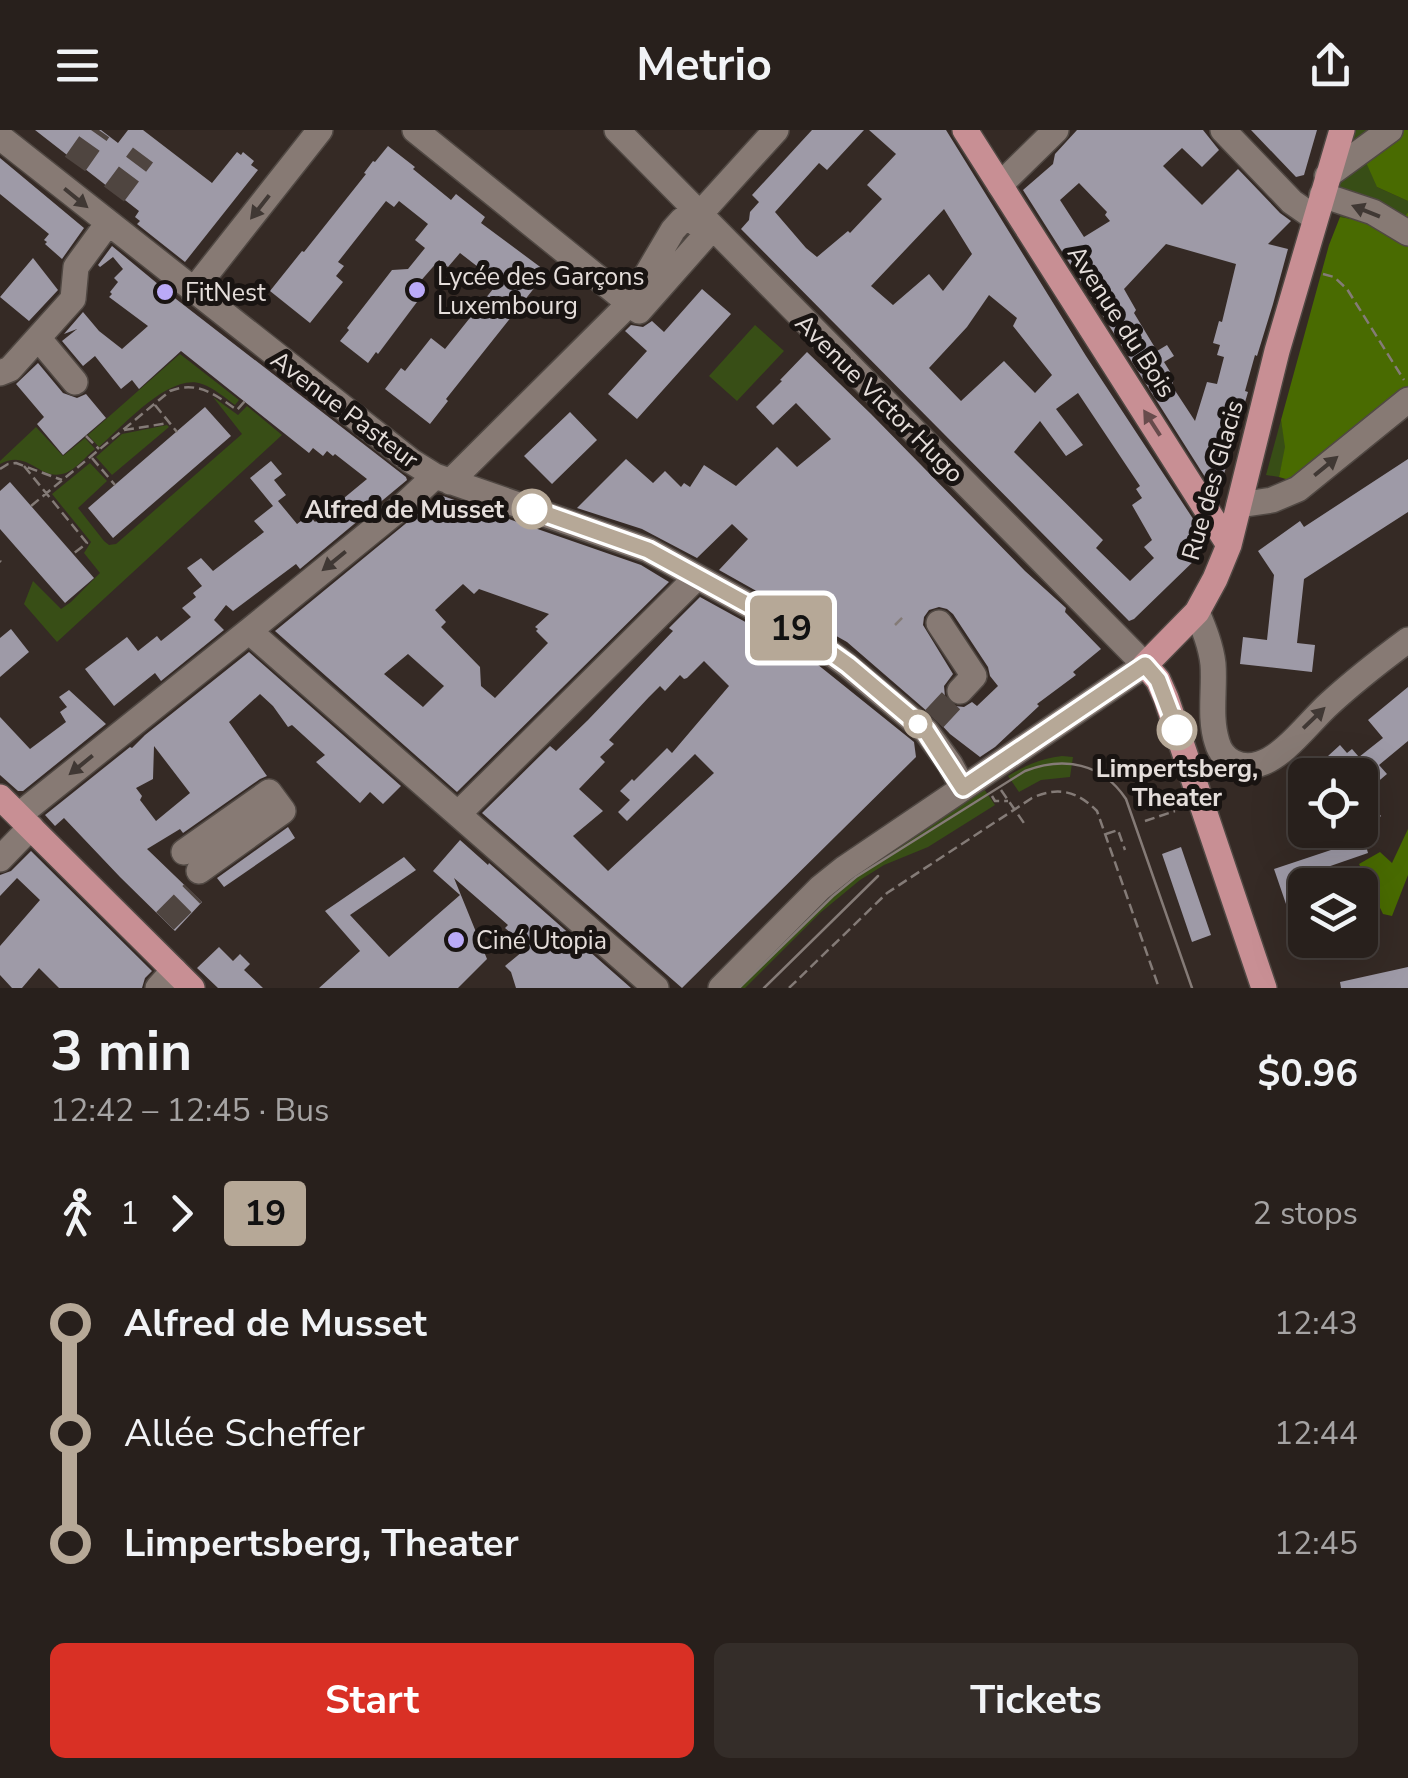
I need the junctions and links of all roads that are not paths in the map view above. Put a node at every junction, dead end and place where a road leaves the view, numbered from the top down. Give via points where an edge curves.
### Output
1 (320, 130) edge
2 (396, 130) edge
3 (415, 130) edge
4 (605, 130) edge
5 (617, 130) edge
6 (776, 130) edge
7 (965, 130) edge
8 (1056, 130) edge
9 (1222, 130) edge
10 (1342, 130) edge
11 (1390, 130) edge
12 (0, 137) edge
13 (1000, 185) junction
14 (1321, 196) junction
15 (695, 217) junction
16 (108, 223) junction
17 (1408, 233) edge
18 (569, 280) dead end
19 (193, 291) junction
20 (630, 303) junction
21 (39, 338) junction
22 (0, 374) edge
23 (75, 382) dead end
24 (1408, 400) edge
25 (443, 479) junction
26 (1239, 505) junction
27 (1230, 544) junction
28 (697, 576) junction
29 (1198, 612) junction
30 (938, 622) dead end
31 (249, 631) junction
32 (1408, 640) edge
33 (1145, 665) junction
34 (960, 691) dead end
35 (963, 788) junction
36 (16, 813) edge
37 (458, 814) junction
38 (0, 858) edge
39 (175, 982) edge
40 (656, 988) edge
41 (721, 988) edge
42 (1264, 988) edge

1 -> 19 street
2 - 18 street via 574,274
3 - 20 street
4 - 15 street
5 - 15 street, Avenue Victor Hugo
6 - 15 street
7 - 13 main road, Avenue du Bois
8 - 13 street
9 - 14 street via 1292,202
10 - 14 main road, Rue des Glacis
11 - 14 street
12 -> 16 street, Avenue Pasteur
27 -> 13 main road, Avenue du Bois
17 -> 14 street via 1372,212
14 - 26 main road, Rue des Glacis
15 - 20 street via 707,234 640,311
15 - 33 street, Avenue Victor Hugo
16 - 19 street, Avenue Pasteur
16 - 21 street via 76,268 73,299
19 - 25 street, Avenue Pasteur
20 - 25 street
21 - 22 street
21 - 23 street
26 -> 24 street via 1298,489
25 - 28 street, Avenue Pasteur via 626,541
25 -> 31 street
26 - 27 main road, Rue des Glacis
27 - 29 main road, Rue des Glacis
28 - 35 street, Avenue Pasteur via 816,642 930,725
28 - 37 street
29 -> 32 street via 1213,662 1216,740 1226,758 1246,767 1277,754
29 - 33 main road, Rue des Glacis
30 - 34 street via 974,676
31 -> 36 street
31 - 37 street
33 - 35 street
33 - 42 main road via 1166,698
35 - 41 street via 820,888
36 - 38 street
36 - 39 main road
37 - 40 street

